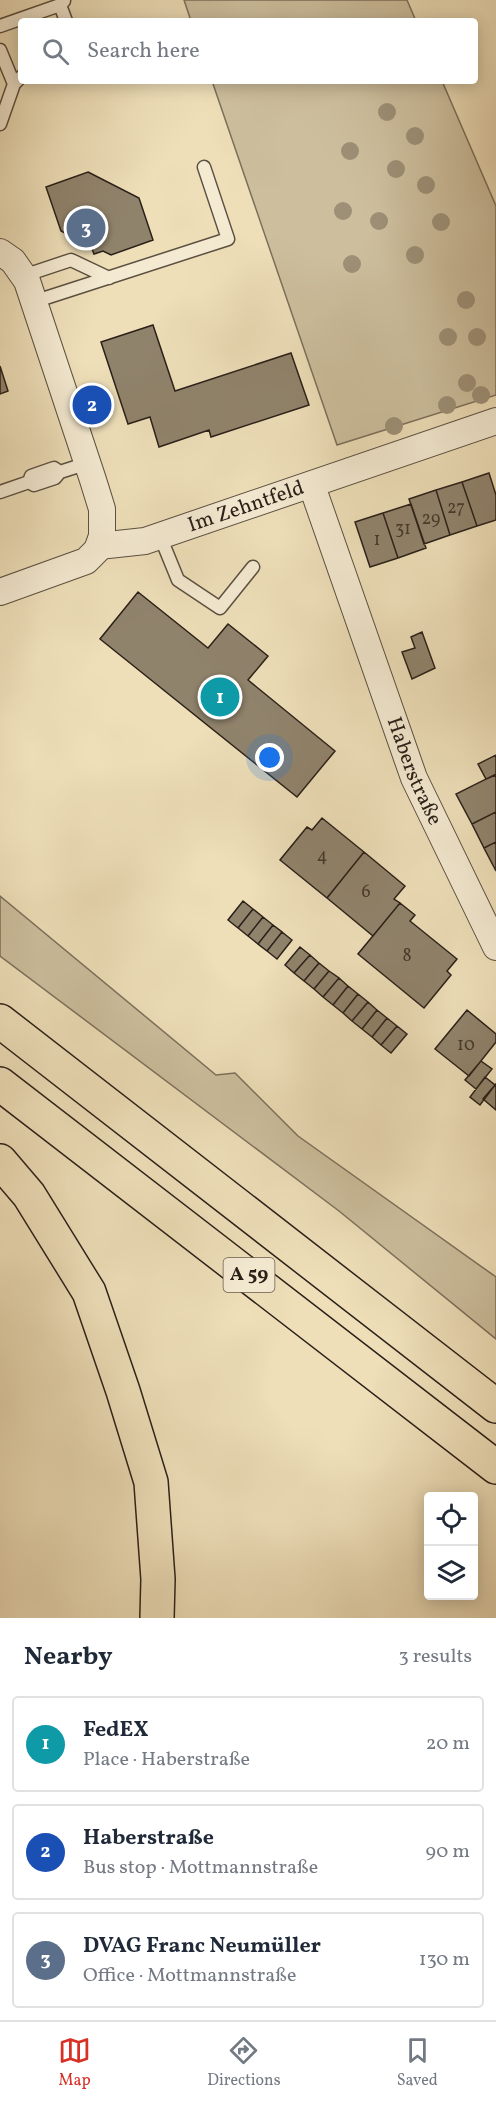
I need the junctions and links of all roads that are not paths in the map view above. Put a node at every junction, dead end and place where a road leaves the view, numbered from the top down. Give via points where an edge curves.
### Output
1 (63, 3) edge
2 (22, 18) edge
3 (66, 18) edge
4 (18, 19) edge
5 (0, 26) edge
6 (0, 50) edge
7 (17, 81) edge
8 (0, 124) edge
9 (204, 166) dead end
10 (0, 252) edge
11 (23, 276) junction
12 (109, 278) junction
13 (33, 302) junction
14 (496, 422) edge
15 (88, 463) junction
16 (312, 486) junction
17 (0, 492) edge
18 (160, 536) junction
19 (99, 546) junction
20 (253, 567) dead end
21 (0, 592) edge
22 (496, 947) edge
23 (0, 1021) edge
24 (0, 1084) edge
25 (0, 1161) edge
26 (495, 1405) edge
27 (496, 1467) edge
28 (157, 1618) edge

1 - 2 lane
1 - 3 lane
4 - 5 lane
6 - 7 lane
7 - 8 lane
9 - 12 lane via 228,239
10 - 11 street via 13,261
11 - 12 lane via 71,260
11 - 13 street
12 - 13 lane
13 - 15 street
14 - 16 street, Im Zehntfeld
15 - 17 lane via 60,472 56,468 46,471
15 - 19 street via 102,509
16 - 18 street, Im Zehntfeld
16 - 22 street, Haberstraße via 414,778
18 - 19 street, Im Zehntfeld
18 - 20 lane via 178,580 220,608
19 - 21 street via 78,565
23 - 26 highway, A 59
24 - 27 highway, A 59
25 - 28 highway via 29,1195 88,1292 123,1391 151,1482

